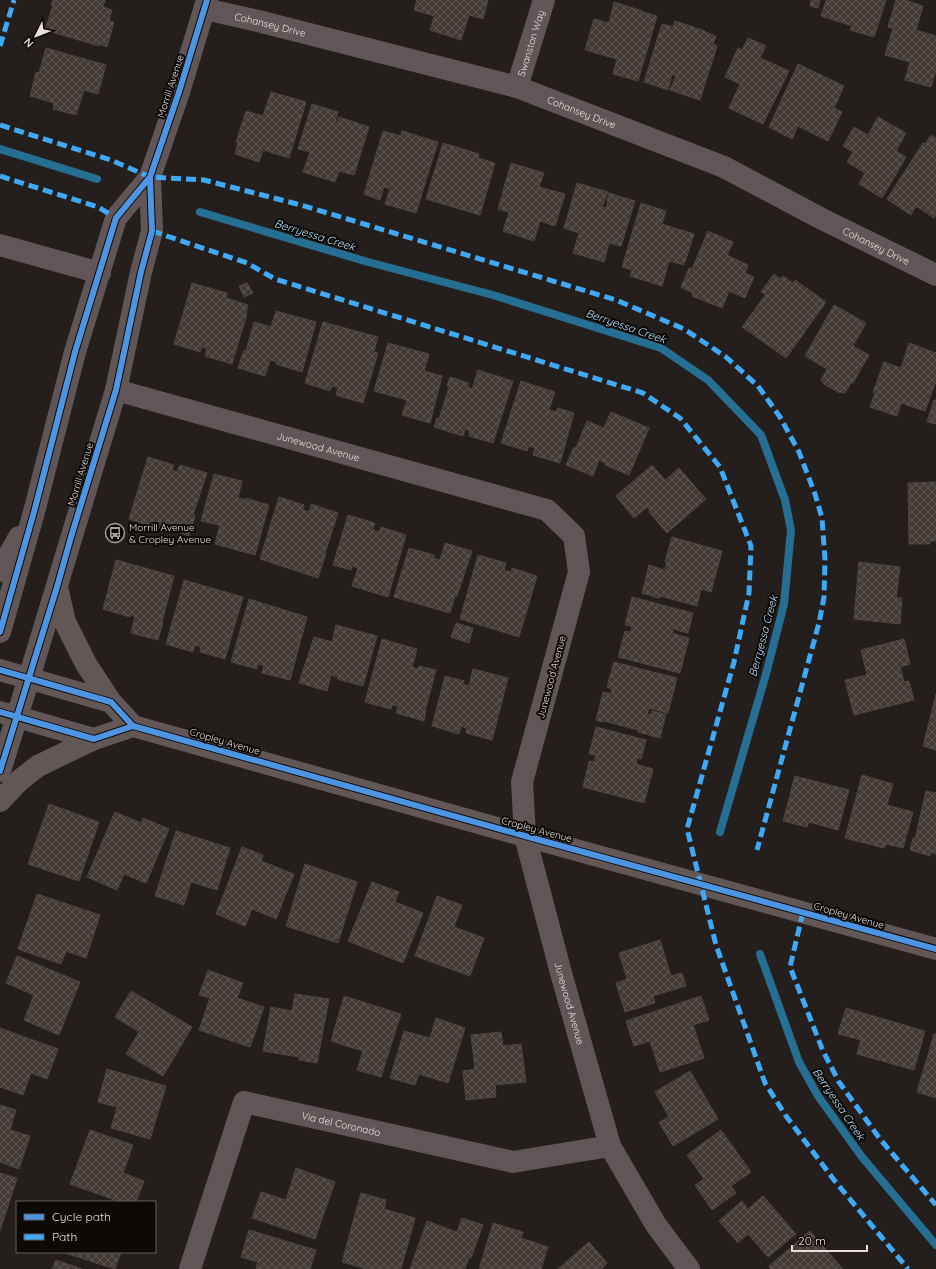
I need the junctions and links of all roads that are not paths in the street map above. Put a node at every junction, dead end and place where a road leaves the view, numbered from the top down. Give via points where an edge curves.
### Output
1 (544, 0) edge
2 (206, 5) edge
3 (517, 87) junction
4 (150, 177) junction
5 (0, 245) edge
6 (100, 273) junction
7 (936, 275) edge
8 (116, 390) junction
9 (34, 512) junction
10 (0, 571) edge
11 (57, 587) junction
12 (0, 632) edge
13 (0, 670) edge
14 (29, 678) junction
15 (111, 702) junction
16 (8, 715) edge
17 (133, 726) junction
18 (94, 739) junction
19 (0, 771) edge
20 (0, 801) edge
21 (525, 836) junction
22 (936, 949) edge
23 (610, 1146) junction
24 (190, 1269) edge
25 (688, 1269) edge

1 - 3 street, Swanston Way
2 - 3 street, Cohansey Drive via 258,21
2 - 4 street, Morrill Avenue
3 - 7 street, Cohansey Drive via 724,167
4 - 6 street, Morrill Avenue via 116,218
4 - 8 street, Morrill Avenue via 152,231
5 - 6 street
6 - 9 street, Morrill Avenue via 75,352
8 - 11 street, Morrill Avenue
8 - 21 street, Junewood Avenue via 547,510 574,536 579,572 522,782
9 - 10 street
9 - 12 street, Morrill Avenue
11 - 14 street, Morrill Avenue
11 - 15 main road via 65,622 86,664
13 - 14 main road
14 - 15 main road
14 - 16 main road, Morrill Avenue
15 - 17 main road
16 - 18 main road
16 - 19 main road, Morrill Avenue
17 - 18 main road
17 - 21 main road, Cropley Avenue
18 - 20 main road via 38,766
21 - 22 main road, Cropley Avenue
21 - 23 street, Junewood Avenue
23 - 24 street, Via del Coronado via 514,1162 244,1102
23 - 25 street, Junewood Avenue via 656,1225

